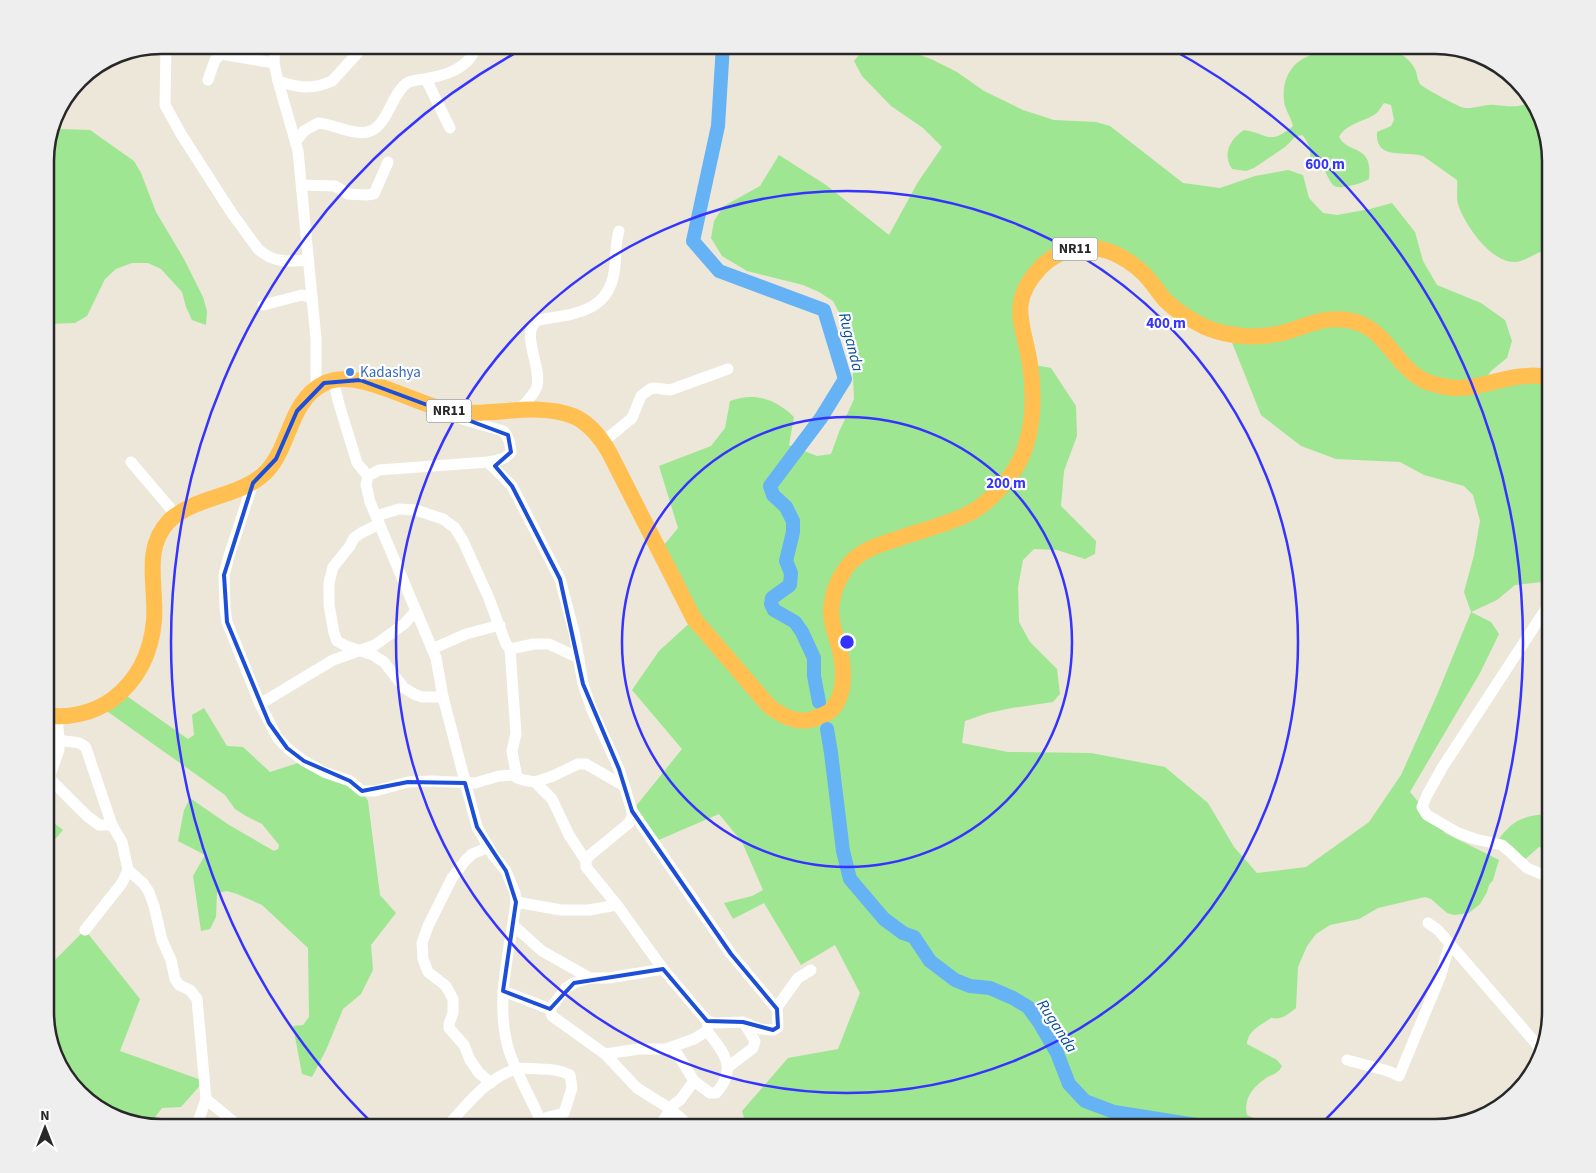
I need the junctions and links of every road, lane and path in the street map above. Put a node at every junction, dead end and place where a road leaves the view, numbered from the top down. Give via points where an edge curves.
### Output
1 (166, 54) edge
2 (274, 54) edge
3 (357, 54) edge
4 (473, 54) edge
5 (274, 63) junction
6 (426, 79) junction
7 (208, 80) dead end
8 (278, 81) junction
9 (450, 128) dead end
10 (296, 141) junction
11 (388, 162) dead end
12 (302, 185) junction
13 (619, 231) dead end
14 (308, 260) junction
15 (312, 298) junction
16 (263, 305) dead end
17 (728, 369) dead end
18 (1542, 377) edge
19 (333, 380) junction
20 (316, 389) junction
21 (518, 411) junction
22 (452, 412) junction
23 (603, 442) junction
24 (131, 462) dead end
25 (488, 462) junction
26 (368, 476) junction
27 (253, 483) junction
28 (176, 515) junction
29 (377, 520) junction
30 (416, 611) junction
31 (1542, 615) edge
32 (500, 625) junction
33 (510, 648) junction
34 (432, 649) junction
35 (356, 650) junction
36 (579, 658) junction
37 (443, 697) junction
38 (260, 704) junction
39 (54, 716) edge
40 (54, 724) edge
41 (59, 738) junction
42 (54, 764) edge
43 (518, 778) junction
44 (535, 782) junction
45 (54, 783) edge
46 (465, 783) junction
47 (624, 786) junction
48 (632, 811) junction
49 (112, 825) junction
50 (488, 847) junction
51 (586, 861) junction
52 (128, 870) junction
53 (1542, 874) edge
54 (516, 902) junction
55 (617, 905) junction
56 (1428, 923) dead end
57 (513, 924) junction
58 (85, 930) dead end
59 (1450, 944) junction
60 (663, 969) junction
61 (811, 970) dead end
62 (590, 978) junction
63 (503, 991) junction
64 (550, 1009) junction
65 (776, 1009) junction
66 (743, 1022) junction
67 (707, 1026) junction
68 (1537, 1045) edge
69 (671, 1047) junction
70 (604, 1054) junction
71 (1347, 1060) dead end
72 (728, 1067) junction
73 (517, 1069) junction
74 (694, 1081) junction
75 (491, 1083) junction
76 (206, 1099) junction
77 (669, 1108) junction
78 (199, 1119) edge
79 (230, 1119) edge
80 (453, 1119) edge
81 (540, 1119) edge
82 (546, 1119) edge
83 (665, 1119) edge
84 (682, 1119) edge

1 - 14 street via 165,105 231,212 263,254 287,262
2 - 5 street
3 - 8 street via 327,83 298,87
4 - 6 street via 444,76
5 - 7 street via 221,54 215,60
5 - 8 street
6 - 9 street
6 - 10 street via 408,82 399,90 375,129 356,131 318,122
8 - 10 street
10 - 12 street
11 - 12 street via 374,194 348,194 335,186
12 - 14 street
13 - 21 street via 614,276 598,304 570,315 534,323 530,343 537,366 537,386
14 - 15 street
15 - 16 street via 302,295
15 - 20 street
17 - 23 street via 670,390 650,389 641,396 632,418
18 - 23 highway, NR11 via 1528,376 1454,390 1421,379 1380,336 1347,320 1331,319 1256,337 1229,335 1183,315 1142,271 1104,248 1082,248 1058,254 1038,269 1019,301 1033,396 1030,427 1018,465 1005,483 969,514 876,546 858,556 845,569 832,602 831,617 842,658 838,701 829,712 798,722 781,716 769,706 694,619
19 - 20 highway, NR11
19 - 22 highway, NR11 via 360,380
19 - 26 street via 358,463
20 - 27 highway, NR11 via 297,411 276,459
21 - 22 highway, NR11
21 - 23 highway, NR11 via 555,411 574,416
22 - 25 street via 462,419 496,428 508,435 509,456
24 - 28 street
25 - 26 street via 387,469
25 - 36 street via 512,486 560,579
26 - 29 street via 366,485
27 - 28 highway, NR11
27 - 38 street via 224,576 225,608 227,622
28 - 39 highway, NR11 via 164,527 154,551 154,619 144,664 129,686 101,707 76,715
29 - 30 street
29 - 32 street via 399,509 416,510 443,519 455,528
29 - 35 street via 354,538 333,567 328,583 334,633 337,640
30 - 34 street
30 - 35 street via 375,645
31 - 53 street via 1442,768 1422,807 1427,815 1458,833 1502,846 1526,868
32 - 33 street
32 - 34 street via 466,634
33 - 36 street via 550,644
33 - 43 street via 516,734 512,752
34 - 37 street
35 - 37 street via 384,662 404,688 414,694
35 - 38 street via 333,660
36 - 47 street via 583,684
37 - 46 street
38 - 46 street via 277,737 287,748 304,761 350,781 362,791 408,782
40 - 41 street
41 - 42 street
41 - 49 street via 80,742 86,748
43 - 44 street
43 - 46 street via 499,776
44 - 47 street via 578,764 586,764
44 - 51 street via 552,799
45 - 49 street via 98,825
46 - 50 street
47 - 48 street
48 - 51 street via 629,823
48 - 65 street via 731,954
49 - 52 street via 122,842
50 - 54 street via 506,871
50 - 75 street via 472,854 452,878 422,943 428,972 446,986 452,999 449,1028 464,1045 479,1073
51 - 55 street via 586,867
52 - 58 street via 122,883
52 - 76 street via 149,892 175,979 197,999
54 - 55 street via 561,910
54 - 57 street
55 - 60 street
56 - 59 street
57 - 62 street via 542,951
57 - 63 street
59 - 68 street
59 - 71 street via 1440,977 1399,1076
60 - 62 street
60 - 67 street
61 - 65 street via 798,978
62 - 64 street via 566,988
63 - 64 street
63 - 73 street via 506,1038
64 - 70 street via 552,1016
65 - 66 street via 778,1027 773,1030
66 - 67 street
66 - 72 street via 755,1042 753,1048
67 - 69 street via 694,1039
67 - 72 street
69 - 70 street
69 - 74 street
70 - 77 street via 637,1088
72 - 74 street via 726,1082 716,1093 710,1093
73 - 75 street
73 - 81 street
73 - 82 street via 544,1069 570,1075 572,1088 564,1113
74 - 77 street via 680,1100
75 - 80 street
76 - 78 street
76 - 79 street
77 - 83 street
77 - 84 street

